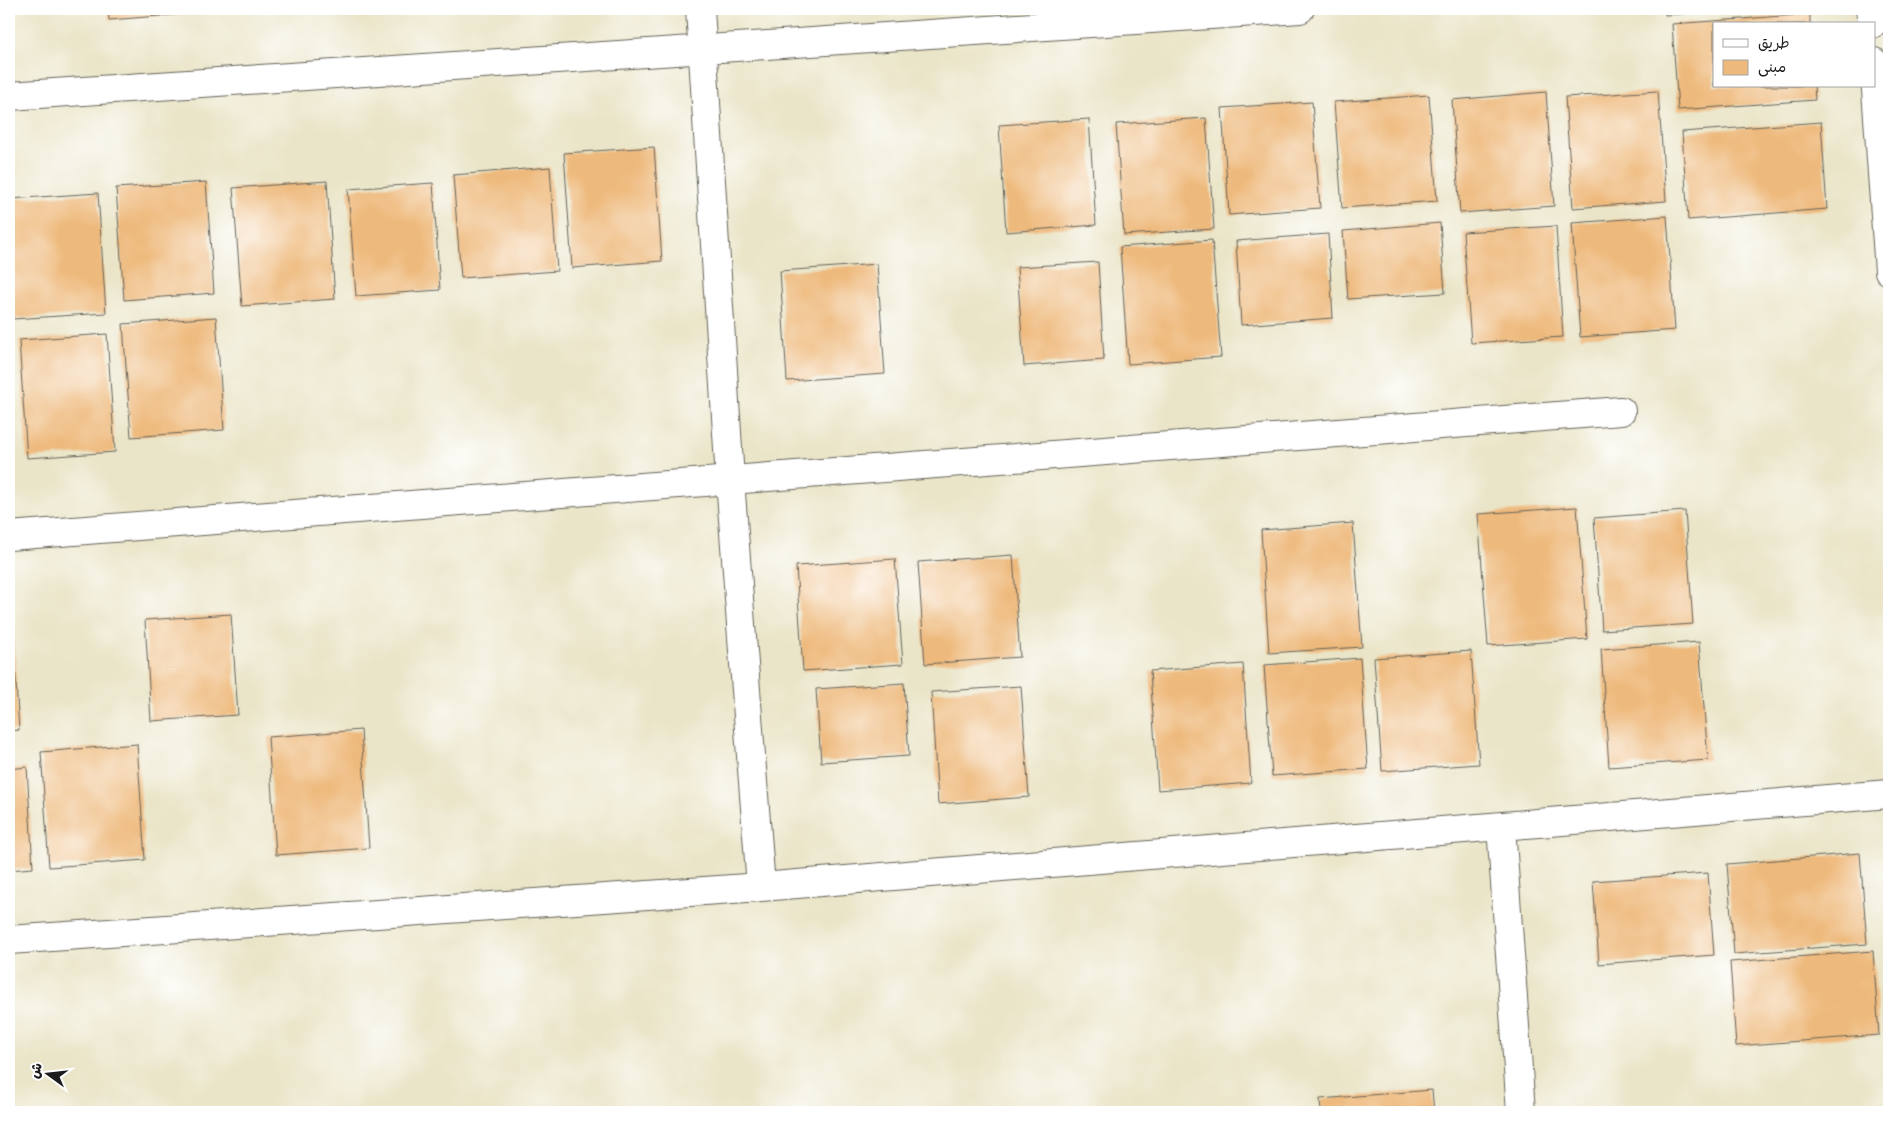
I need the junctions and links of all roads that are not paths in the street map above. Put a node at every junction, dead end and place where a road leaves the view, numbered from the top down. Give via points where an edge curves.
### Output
1 (700, 9) edge
2 (1300, 9) edge
3 (1870, 9) edge
4 (1872, 22) edge
5 (703, 50) junction
6 (1876, 88) edge
7 (9, 96) edge
8 (1889, 271) edge
9 (1621, 411) dead end
10 (730, 480) junction
11 (9, 536) edge
12 (1889, 794) edge
13 (1502, 826) junction
14 (761, 888) junction
15 (9, 940) edge
16 (1521, 1112) edge

1 - 5 street
2 - 5 street
3 - 4 street
5 - 7 street
5 - 10 street
6 - 8 street
9 - 10 street
10 - 11 street
10 - 14 street
12 - 13 street
13 - 14 street
13 - 16 street
14 - 15 street

